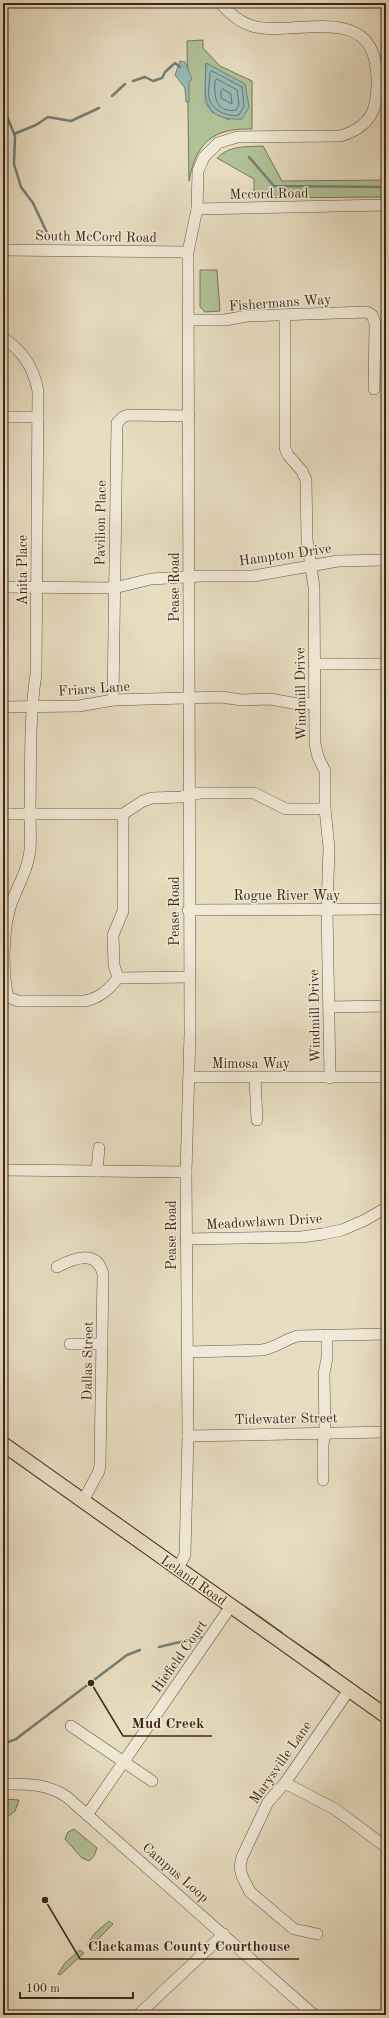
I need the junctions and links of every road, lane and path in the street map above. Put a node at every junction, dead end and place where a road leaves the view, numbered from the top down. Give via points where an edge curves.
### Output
1 (220, 3) edge
2 (386, 205) edge
3 (197, 209) junction
4 (3, 250) edge
5 (188, 252) junction
6 (285, 315) junction
7 (189, 320) junction
8 (3, 338) edge
9 (374, 389) dead end
10 (38, 416) junction
11 (189, 416) junction
12 (3, 418) edge
13 (386, 560) edge
14 (312, 565) junction
15 (188, 578) junction
16 (3, 587) edge
17 (37, 587) junction
18 (114, 588) junction
19 (314, 664) junction
20 (386, 664) edge
21 (188, 698) junction
22 (113, 700) junction
23 (314, 703) junction
24 (32, 705) junction
25 (3, 707) edge
26 (189, 795) junction
27 (325, 809) junction
28 (3, 814) edge
29 (30, 814) junction
30 (123, 814) junction
31 (386, 909) edge
32 (188, 910) junction
33 (327, 910) junction
34 (4, 942) edge
35 (189, 977) junction
36 (118, 978) junction
37 (386, 1006) edge
38 (329, 1007) junction
39 (189, 1077) junction
40 (386, 1077) edge
41 (255, 1078) junction
42 (330, 1078) junction
43 (257, 1120) dead end
44 (99, 1148) dead end
45 (3, 1170) edge
46 (97, 1171) junction
47 (186, 1172) junction
48 (386, 1208) edge
49 (186, 1239) junction
50 (57, 1267) dead end
51 (386, 1334) edge
52 (327, 1335) junction
53 (70, 1344) dead end
54 (102, 1344) junction
55 (188, 1352) junction
56 (325, 1432) junction
57 (386, 1432) edge
58 (188, 1436) junction
59 (3, 1444) edge
60 (323, 1480) dead end
61 (84, 1501) junction
62 (178, 1568) junction
63 (231, 1606) junction
64 (349, 1690) junction
65 (386, 1716) edge
66 (71, 1726) dead end
67 (123, 1762) junction
68 (152, 1781) dead end
69 (285, 1783) junction
70 (3, 1784) edge
71 (87, 1815) junction
72 (386, 1847) edge
73 (224, 1934) junction
74 (317, 1934) dead end
75 (138, 2015) edge
76 (314, 2015) edge

1 - 3 street via 235,17 252,26 337,27 356,33 369,45 377,65 376,100 367,120 349,133 340,136 237,137 218,143 200,163 196,180
2 - 3 street, Mccord Road
3 - 5 street
4 - 5 street, South McCord Road
5 - 7 street, Pease Road
6 - 7 street, Fishermans Way
6 - 9 street, Fishermans Way via 362,312 372,315 375,323
6 - 14 street, Windmill Drive via 285,448 306,480 307,540
7 - 11 street, Pease Road
8 - 10 street, Anita Place via 23,355 36,377
10 - 12 street
10 - 17 street, Anita Place
11 - 15 street, Pease Road
11 - 18 street, Pavilion Place via 128,415 117,423
13 - 14 street, Hampton Drive via 347,560
14 - 15 street, Hampton Drive via 253,576
14 - 19 street, Windmill Drive
15 - 18 street, Hampton Drive via 151,579
15 - 21 street, Pease Road
16 - 17 street, Hampton Drive
17 - 18 street, Hampton Drive
17 - 24 street, Anita Place via 36,674
18 - 22 street, Pavilion Place
19 - 20 street
19 - 23 street, Windmill Drive
21 - 22 street, Friars Lane
21 - 23 street, Friars Lane via 270,699
21 - 26 street, Pease Road
22 - 24 street, Friars Lane via 79,706
23 - 27 street, Windmill Drive via 316,751 325,771
24 - 25 street, Friars Lane
24 - 29 street, Anita Place
26 - 27 street via 254,793 286,810
26 - 30 street via 152,798
26 - 32 street, Pease Road
27 - 33 street, Windmill Drive via 329,848
28 - 29 street
29 - 30 street
29 - 34 street, Anita Place via 30,851 11,904
30 - 36 street via 124,911 113,935 114,965
31 - 33 street, Rogue River Way
32 - 33 street, Rogue River Way
32 - 35 street, Pease Road
33 - 38 street, Windmill Drive
34 - 36 street, Anita Place via 8,997 18,1001 94,999 102,995
35 - 36 street
35 - 39 street, Pease Road
37 - 38 street
38 - 42 street, Windmill Drive
39 - 41 street, Mimosa Way
39 - 47 street, Pease Road
40 - 42 street, Mimosa Way
41 - 42 street, Mimosa Way
41 - 43 street
44 - 46 street
45 - 46 street
46 - 47 street
47 - 49 street, Pease Road
48 - 49 street, Meadowlawn Drive via 342,1230 323,1234 301,1237
49 - 55 street, Pease Road
50 - 54 street, Dallas Street via 73,1258 93,1259 102,1267
51 - 52 street
52 - 55 street via 297,1336 274,1348 262,1350
52 - 56 street via 324,1374
53 - 54 street
54 - 61 street, Dallas Street via 100,1465
55 - 58 street, Pease Road
56 - 57 street, Tidewater Street
56 - 58 street, Tidewater Street
56 - 60 street
58 - 62 street, Pease Road via 185,1555
59 - 61 main road, Leland Road
61 - 62 main road, Leland Road
62 - 63 main road, Leland Road
63 - 64 main road, Leland Road
63 - 67 street, Hiefield Court
64 - 65 main road, Leland Road
64 - 69 street, Marysville Lane
66 - 67 street
67 - 68 street
67 - 71 street, Hiefield Court
69 - 72 street via 335,1809
69 - 74 street, Marysville Lane via 268,1802 242,1857 240,1867 250,1892 294,1929
70 - 71 street, Campus Loop via 36,1784 50,1787 63,1794
71 - 73 street, Campus Loop
73 - 75 street
73 - 76 street, Campus Loop

